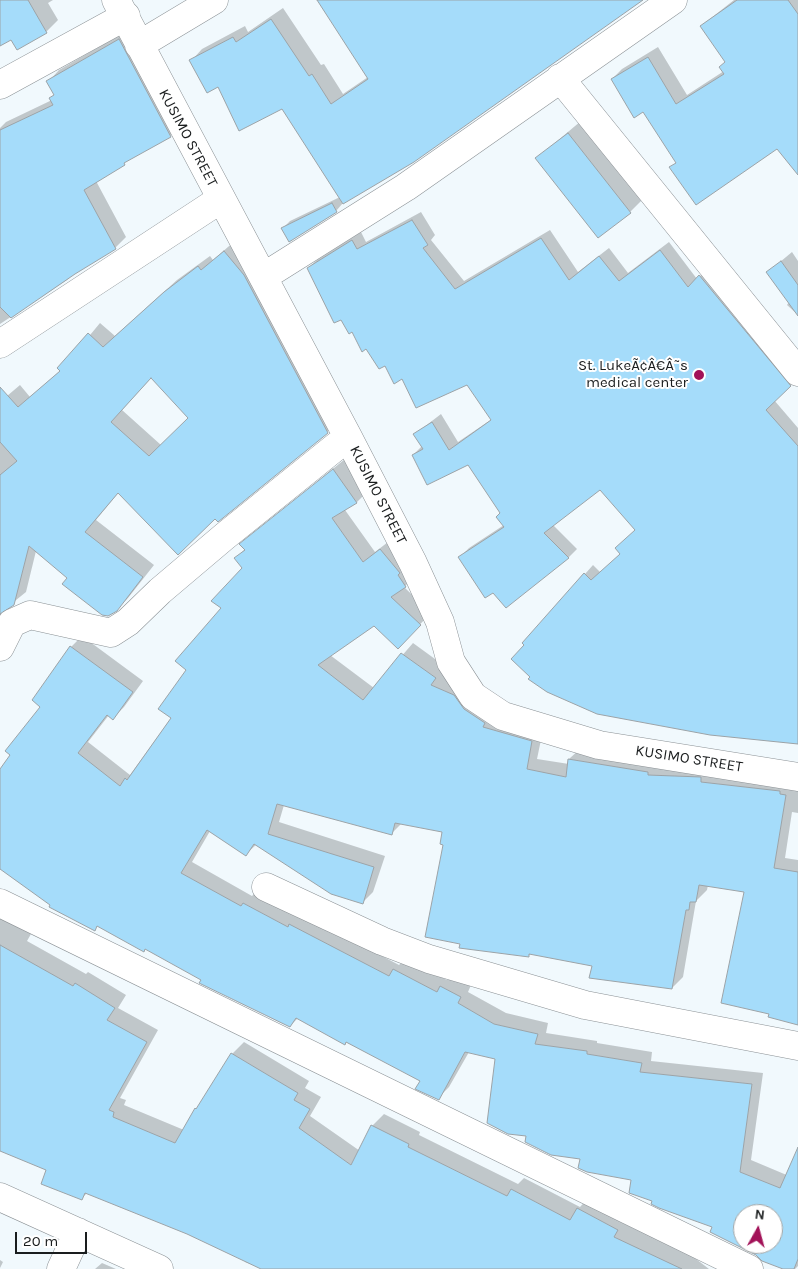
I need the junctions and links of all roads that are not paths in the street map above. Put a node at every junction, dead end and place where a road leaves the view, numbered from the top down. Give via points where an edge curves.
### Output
1 (214, 0) edge
2 (673, 0) edge
3 (121, 8) edge
4 (139, 45) junction
5 (560, 78) junction
6 (0, 85) edge
7 (221, 199) junction
8 (263, 277) junction
9 (0, 344) edge
10 (798, 372) edge
11 (348, 437) junction
12 (0, 647) edge
13 (798, 777) edge
14 (266, 887) dead end
15 (0, 903) edge
16 (798, 1046) edge
17 (0, 1197) edge
18 (78, 1232) junction
19 (61, 1269) edge
20 (159, 1269) edge
21 (749, 1269) edge

1 - 4 street
2 - 5 street
3 - 4 street, KUSIMO STREET
3 - 6 street
4 - 7 street, KUSIMO STREET
5 - 8 street via 406,187
5 - 10 street
7 - 8 street, KUSIMO STREET
7 - 9 street
8 - 11 street, KUSIMO STREET
11 - 12 street via 225,536 128,622 111,632 30,615 12,623
11 - 13 street, KUSIMO STREET via 440,622 451,662 473,696 503,716 599,745
14 - 16 street via 382,941 438,962 585,1005
15 - 21 street
17 - 18 street
18 - 19 street
18 - 20 street

